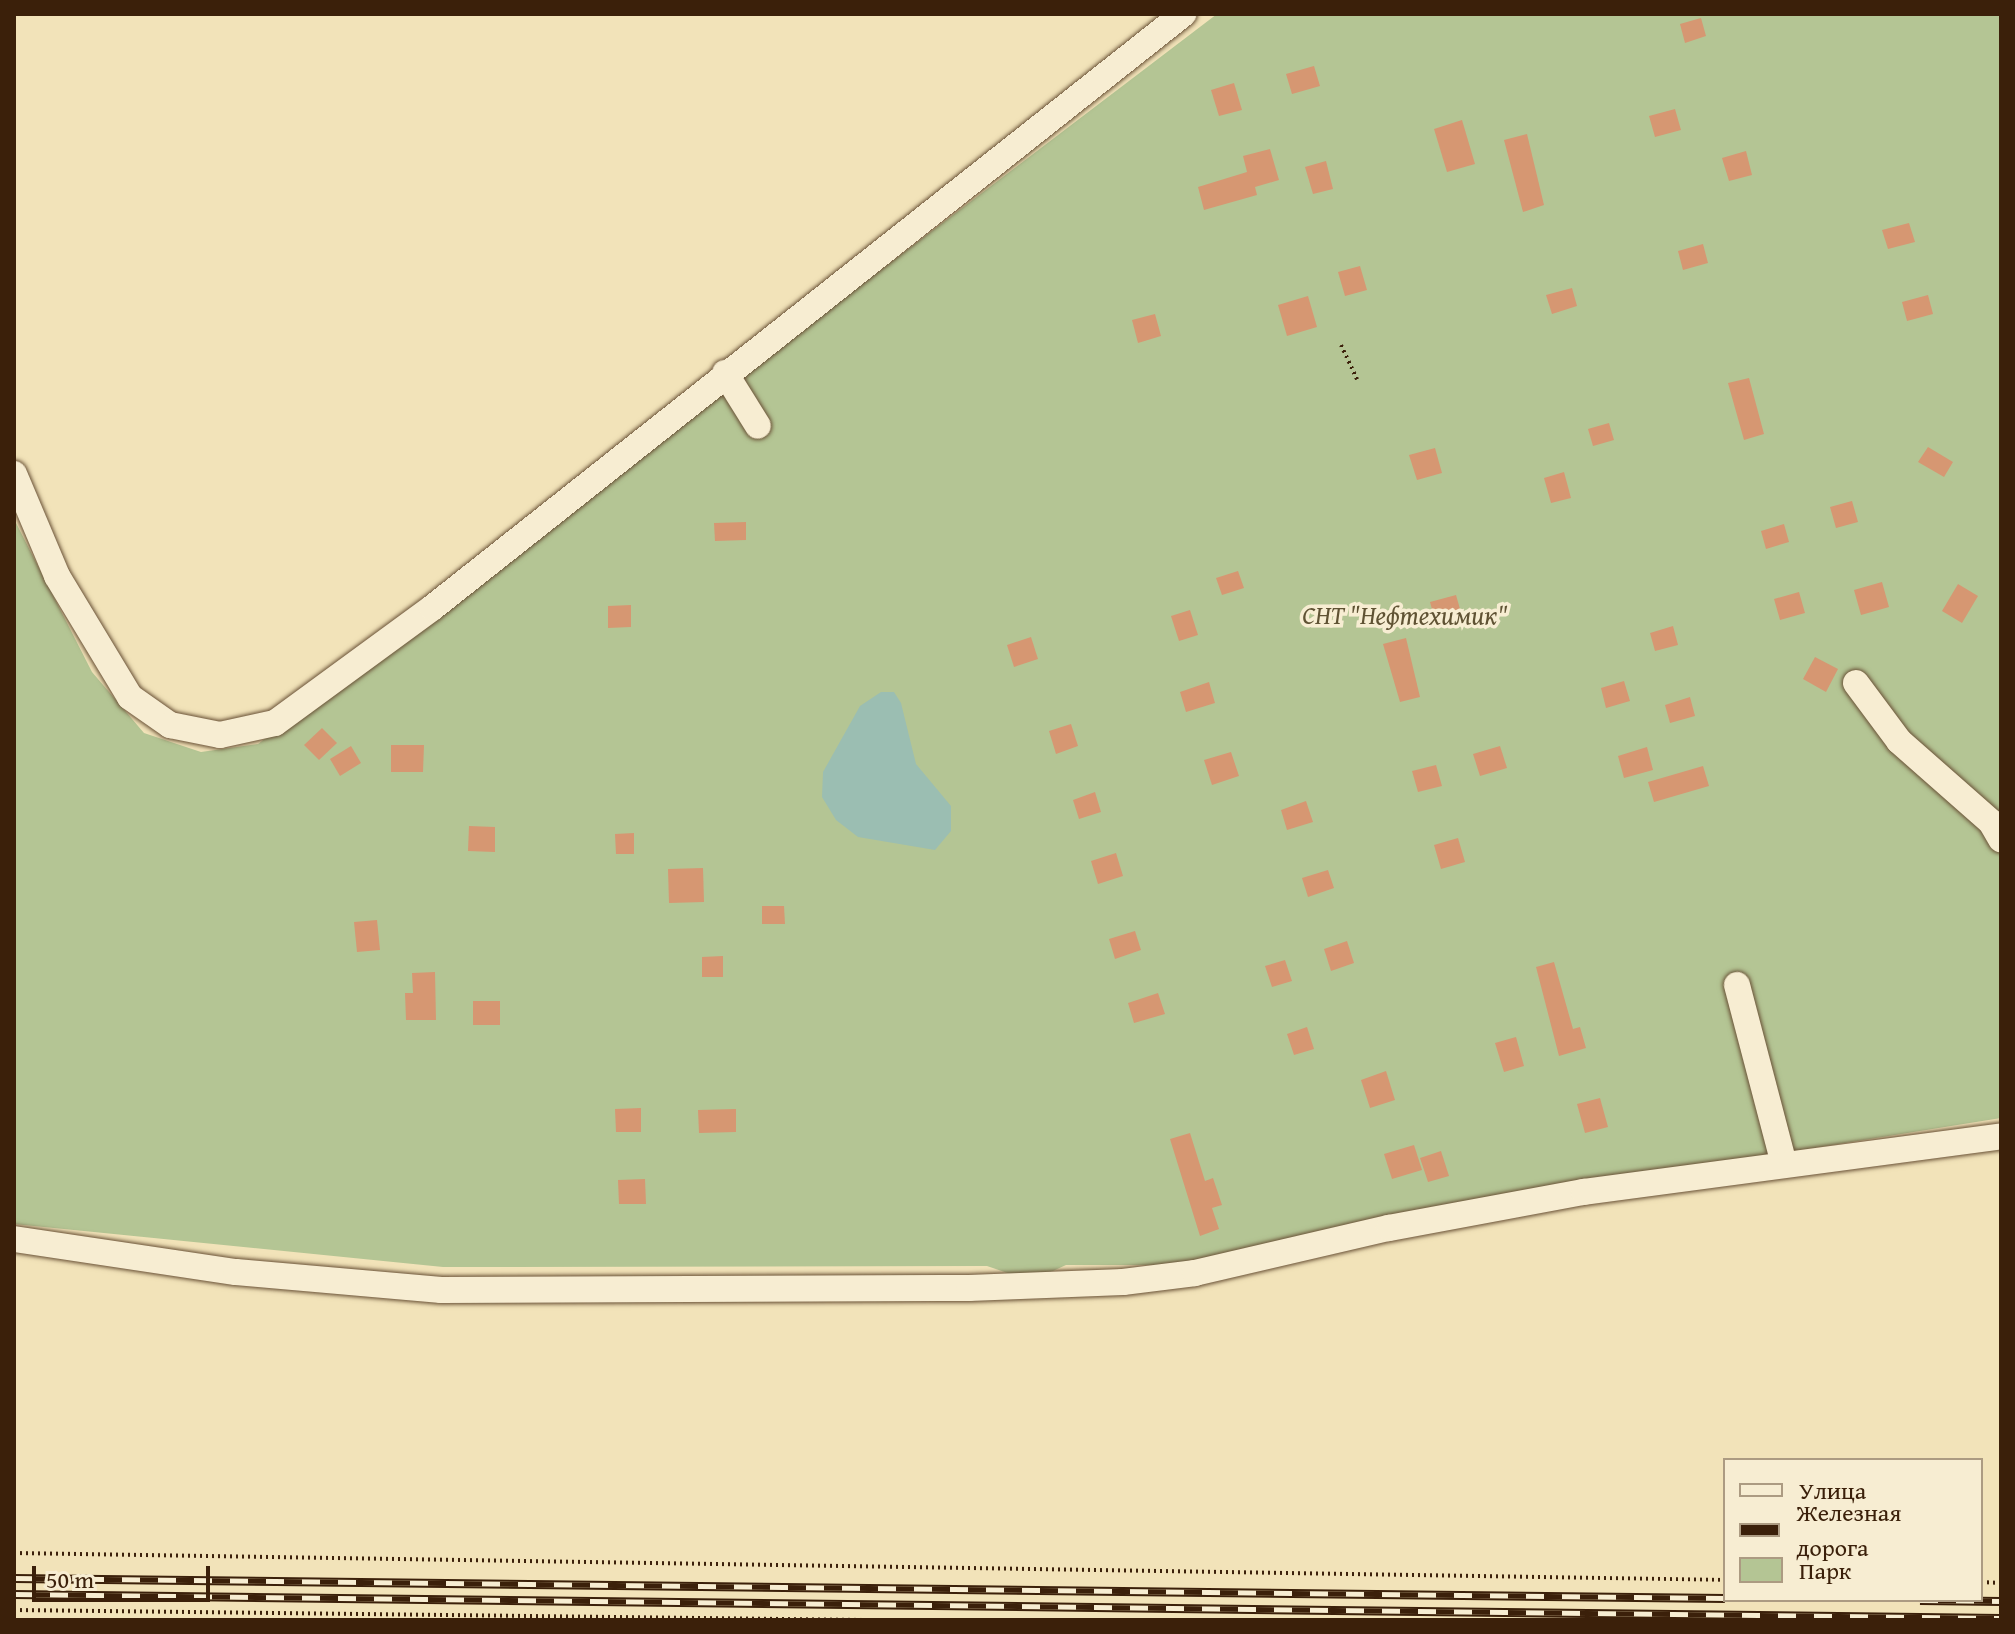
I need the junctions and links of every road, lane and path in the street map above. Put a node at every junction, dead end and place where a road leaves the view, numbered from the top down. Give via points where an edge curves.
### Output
1 (1183, 14) edge
2 (1341, 345) dead end
3 (725, 373) junction
4 (1357, 379) dead end
5 (758, 426) dead end
6 (14, 474) edge
7 (1856, 683) dead end
8 (2001, 839) edge
9 (1737, 985) dead end
10 (2001, 1136) edge
11 (1784, 1164) junction
12 (14, 1239) edge
13 (14, 1553) edge
14 (1723, 1580) edge
15 (14, 1610) edge
16 (864, 1620) edge

1 - 3 street
2 - 4 path
3 - 5 street
3 - 6 street via 432,608 275,723 220,735 170,725 130,697 57,576
7 - 8 street via 1899,741 1991,822
9 - 11 street
10 - 11 street
11 - 12 street via 1584,1192 1389,1228 1195,1273 1107,1283 441,1290 236,1272
13 - 14 path
15 - 16 path

